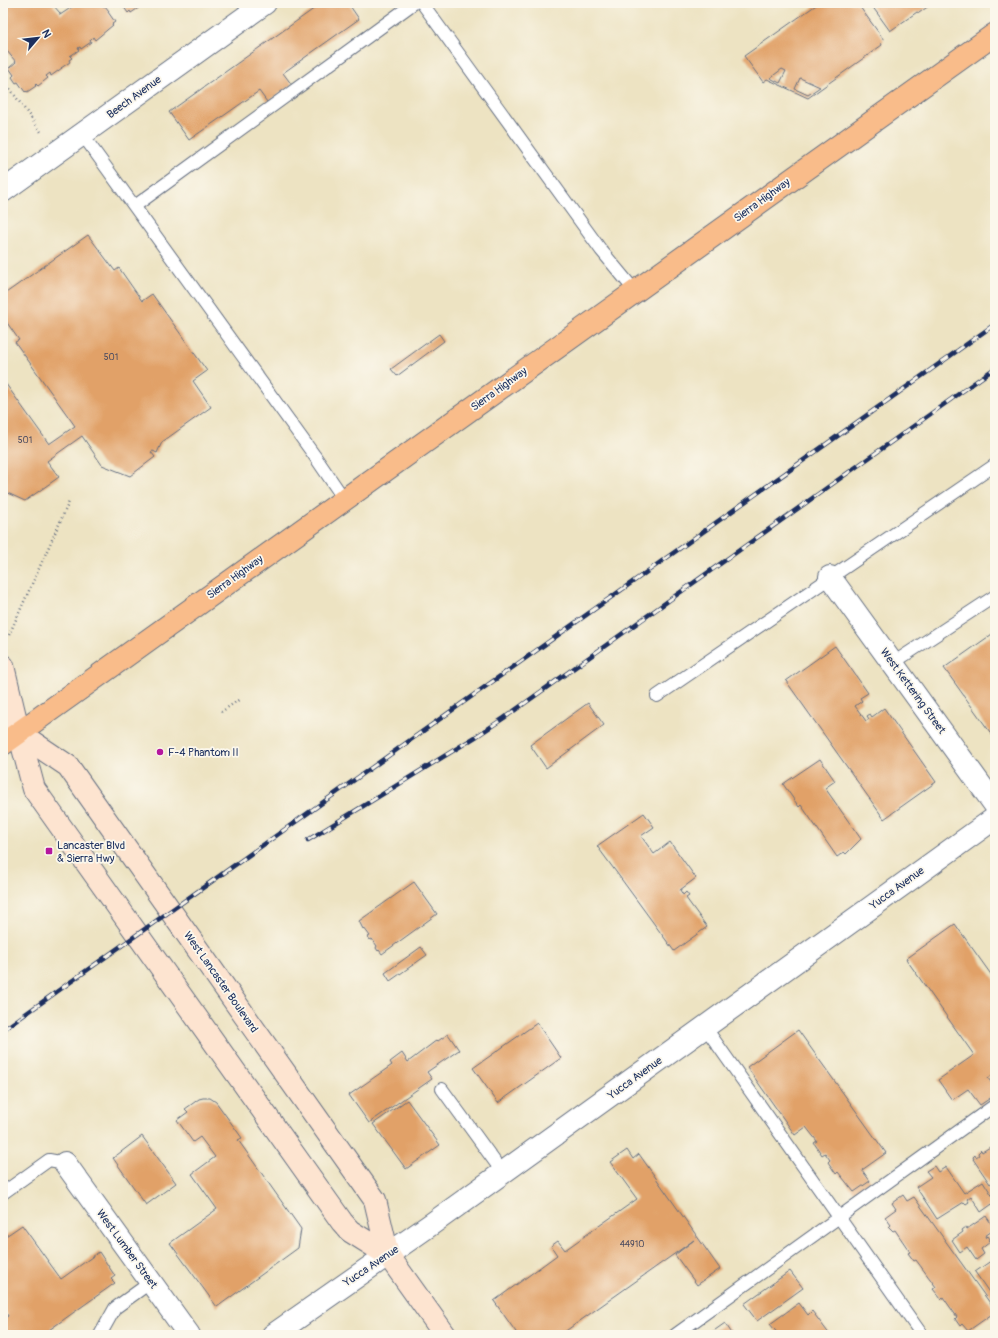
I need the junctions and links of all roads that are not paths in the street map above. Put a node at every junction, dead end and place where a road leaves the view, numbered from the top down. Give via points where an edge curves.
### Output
1 (266, 3) edge
2 (414, 3) edge
3 (422, 3) edge
4 (995, 34) edge
5 (82, 134) junction
6 (3, 191) edge
7 (135, 206) junction
8 (635, 291) junction
9 (995, 465) edge
10 (344, 499) junction
11 (830, 577) junction
12 (995, 596) edge
13 (893, 664) junction
14 (3, 666) edge
15 (657, 696) dead end
16 (8, 733) edge
17 (995, 805) edge
18 (995, 818) edge
19 (705, 1027) junction
20 (442, 1089) dead end
21 (995, 1105) edge
22 (65, 1163) joint
23 (503, 1173) junction
24 (3, 1193) edge
25 (839, 1218) junction
26 (388, 1255) junction
27 (151, 1282) junction
28 (100, 1335) edge
29 (189, 1335) edge
30 (273, 1335) edge
31 (445, 1335) edge
32 (675, 1335) edge
33 (922, 1335) edge

1 - 5 street, Beech Avenue
2 - 7 lane
3 - 8 lane via 601,250
4 - 8 main road, Sierra Highway
5 - 6 street, Beech Avenue
5 - 7 lane
7 - 10 lane
8 - 10 main road, Sierra Highway
9 - 11 lane
10 - 16 main road, Sierra Highway via 64,699
11 - 13 street, West Kettering Street
11 - 15 lane
12 - 13 lane
13 - 17 street, West Kettering Street
14 - 16 street, West Lancaster Boulevard
16 - 26 street, West Lancaster Boulevard via 34,789 342,1222 350,1231
16 - 26 street, West Lancaster Boulevard via 68,766 375,1200
18 - 19 street, Yucca Avenue
19 - 23 street, Yucca Avenue
19 - 25 lane
20 - 23 lane
21 - 25 lane
22 - 24 lane via 49,1160
22 - 27 street, West Lumber Street
23 - 26 street, Yucca Avenue
25 - 32 lane
25 - 33 lane
26 - 30 street, Yucca Avenue
26 - 31 street, West Lancaster Boulevard
27 - 28 lane via 115,1308
27 - 29 street, West Lumber Street

